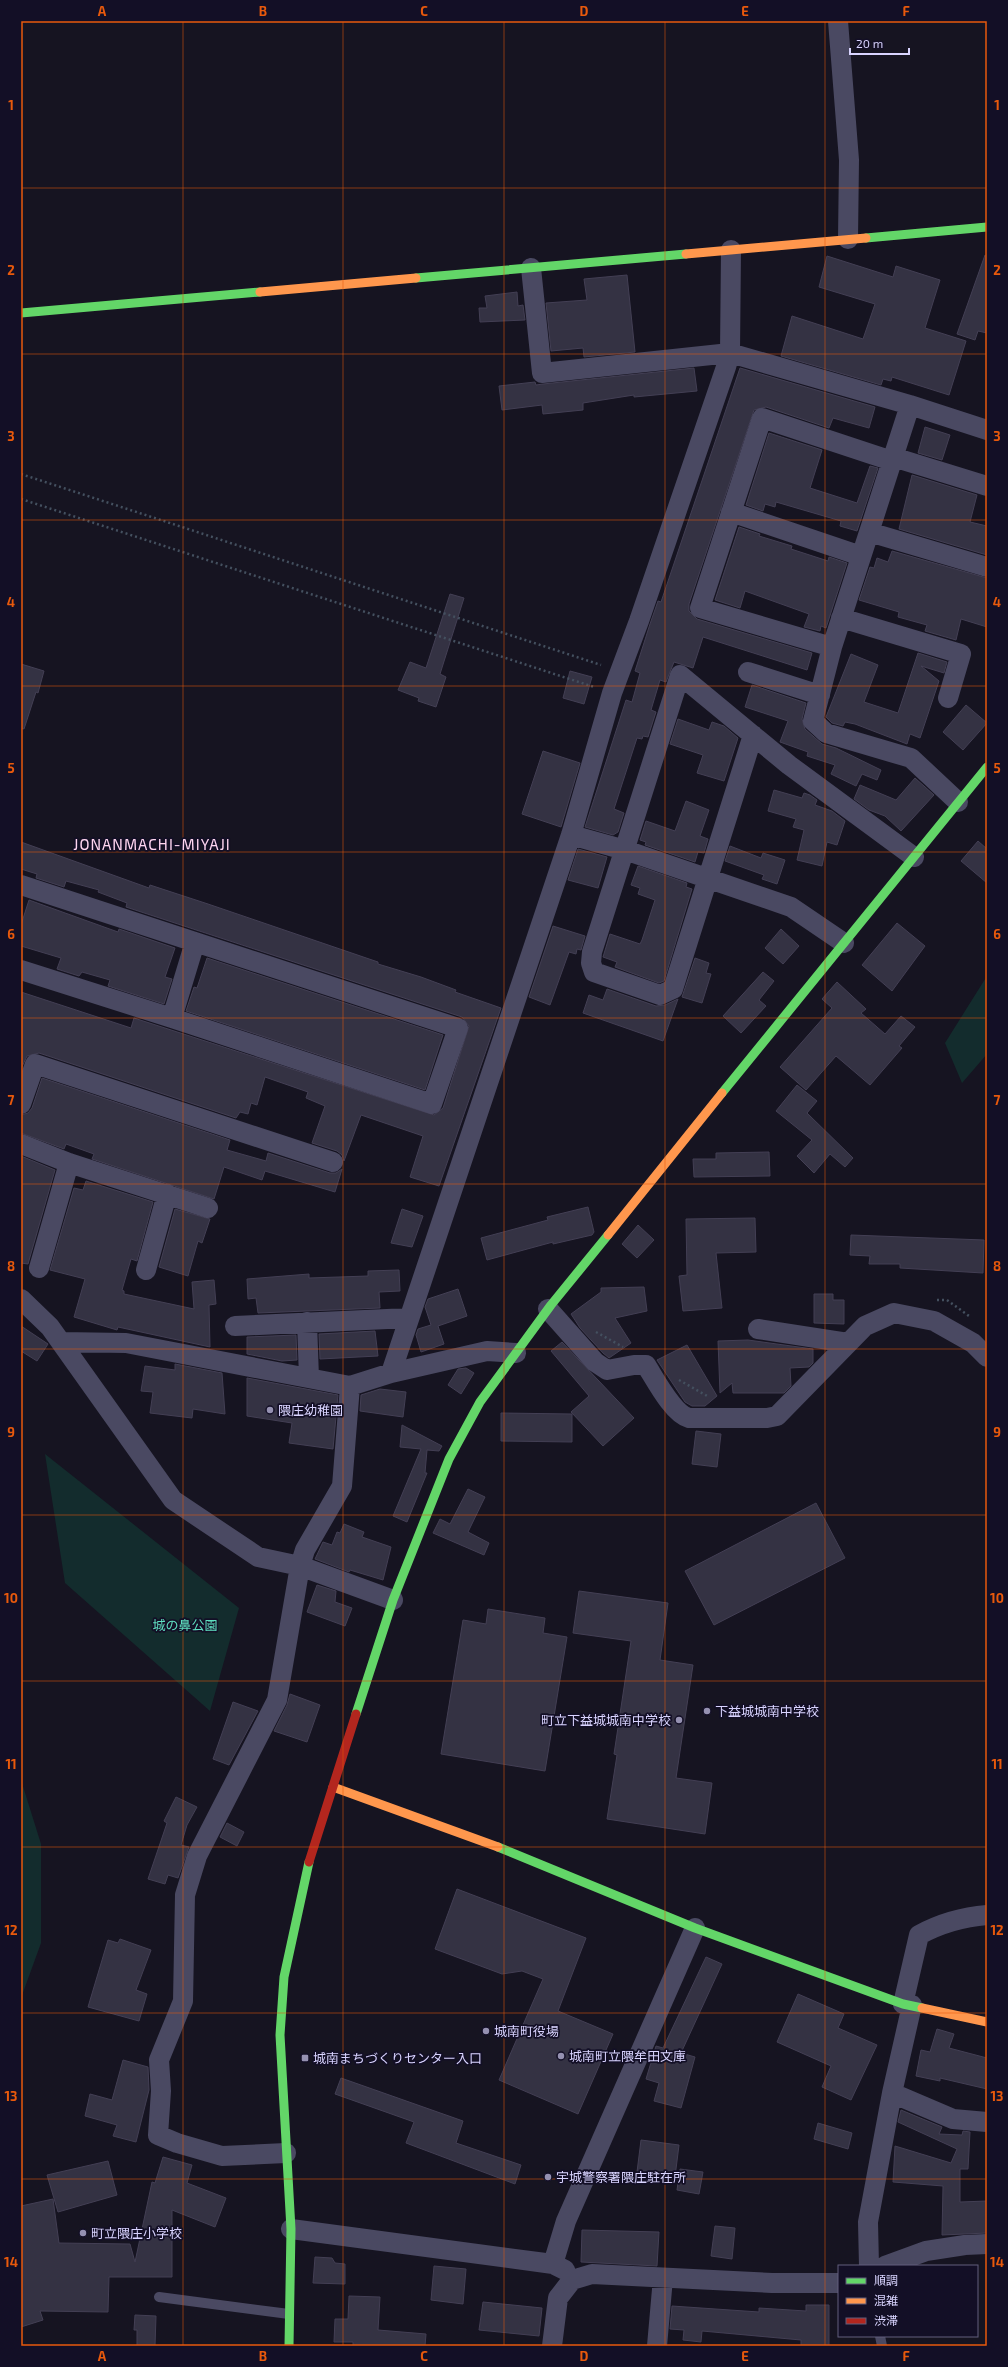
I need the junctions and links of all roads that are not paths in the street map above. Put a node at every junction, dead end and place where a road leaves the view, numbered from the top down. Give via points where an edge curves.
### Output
1 (838, 21) edge
2 (987, 227) edge
3 (848, 239) junction
4 (731, 250) junction
5 (531, 268) junction
6 (21, 313) edge
7 (730, 352) junction
8 (910, 405) junction
9 (987, 430) edge
10 (893, 459) junction
11 (987, 486) edge
12 (731, 512) junction
13 (869, 532) junction
14 (861, 556) junction
15 (987, 567) edge
16 (841, 618) junction
17 (832, 647) junction
18 (748, 672) dead end
19 (820, 695) junction
20 (948, 698) dead end
21 (753, 736) junction
22 (987, 767) edge
23 (958, 802) junction
24 (571, 835) junction
25 (625, 850) junction
26 (914, 857) junction
27 (707, 879) junction
28 (21, 885) edge
29 (196, 942) junction
30 (844, 943) junction
31 (21, 970) edge
32 (172, 1018) junction
33 (21, 1104) edge
34 (21, 1144) edge
35 (333, 1162) dead end
36 (69, 1163) junction
37 (167, 1194) junction
38 (208, 1208) dead end
39 (39, 1268) dead end
40 (146, 1270) dead end
41 (21, 1299) edge
42 (548, 1309) junction
43 (409, 1318) junction
44 (307, 1322) junction
45 (235, 1326) dead end
46 (758, 1329) dead end
47 (60, 1342) junction
48 (848, 1343) junction
49 (516, 1353) junction
50 (987, 1357) edge
51 (391, 1373) junction
52 (309, 1378) junction
53 (350, 1386) junction
54 (300, 1566) junction
55 (393, 1600) junction
56 (333, 1787) junction
57 (987, 1915) edge
58 (695, 1928) junction
59 (907, 2004) junction
60 (987, 2022) edge
61 (892, 2092) junction
62 (987, 2122) edge
63 (286, 2153) junction
64 (291, 2229) junction
65 (987, 2244) edge
66 (553, 2264) junction
67 (870, 2265) edge
68 (888, 2265) edge
69 (663, 2278) junction
70 (572, 2280) junction
71 (838, 2283) edge
72 (159, 2297) dead end
73 (289, 2314) junction
74 (289, 2346) edge
75 (552, 2346) edge
76 (657, 2346) edge

1 - 3 street via 849,160
2 - 3 street
3 - 4 street
4 - 5 street
4 - 7 street
5 - 6 street
5 - 7 street via 542,373
7 - 8 street
7 - 24 street via 612,693
8 - 9 street
8 - 10 street
10 - 11 street
10 - 12 street via 762,418
10 - 13 street
12 - 14 street
12 - 17 street via 700,608
13 - 14 street
13 - 15 street
14 - 16 street
16 - 17 street
16 - 20 street via 961,654
17 - 19 street
18 - 19 street
19 - 23 street via 813,721 826,732 911,758
21 - 25 street via 680,675
21 - 26 street
21 - 27 street
22 - 23 street
23 - 26 street
24 - 25 street
24 - 43 street
25 - 27 street
25 - 27 street via 592,952 591,963 594,972 660,995 673,989
26 - 30 street
27 - 30 street via 791,907
28 - 29 street
29 - 32 street
29 - 32 street via 458,1028 432,1104
30 - 42 street
31 - 32 street
33 - 35 street via 35,1064
34 - 36 street
36 - 37 street
36 - 39 street
37 - 38 street
37 - 40 street
41 - 47 street via 50,1327
42 - 48 street via 595,1362 607,1370 646,1365 676,1410 689,1418 777,1416
42 - 49 street
43 - 44 street
43 - 51 street
44 - 45 street
44 - 52 street
46 - 48 street
47 - 52 street via 126,1343
47 - 54 street via 173,1500 258,1557
48 - 50 street via 865,1326 894,1314 934,1321 973,1343
49 - 51 street via 487,1351
49 - 55 street via 480,1402 449,1459
51 - 53 street
52 - 53 street
53 - 54 street via 342,1486 305,1550
54 - 55 street
54 - 63 street via 277,1700 197,1856 185,1896 183,2001 159,2060 161,2091 158,2134 177,2143 222,2156
55 - 56 street
56 - 58 street via 514,1853
56 - 63 street via 311,1854 284,1977 280,2035
57 - 59 street via 970,1916 939,1925 919,1935
58 - 59 street
58 - 66 street via 566,2221
59 - 60 street
59 - 61 street
61 - 62 street via 953,2119
61 - 67 street via 868,2222
63 - 64 street
64 - 66 street
64 - 73 street
65 - 68 street via 926,2251
66 - 70 street via 567,2271
69 - 70 street via 592,2274
69 - 71 street
69 - 76 street
70 - 75 street via 558,2298
72 - 73 lane
73 - 74 street

